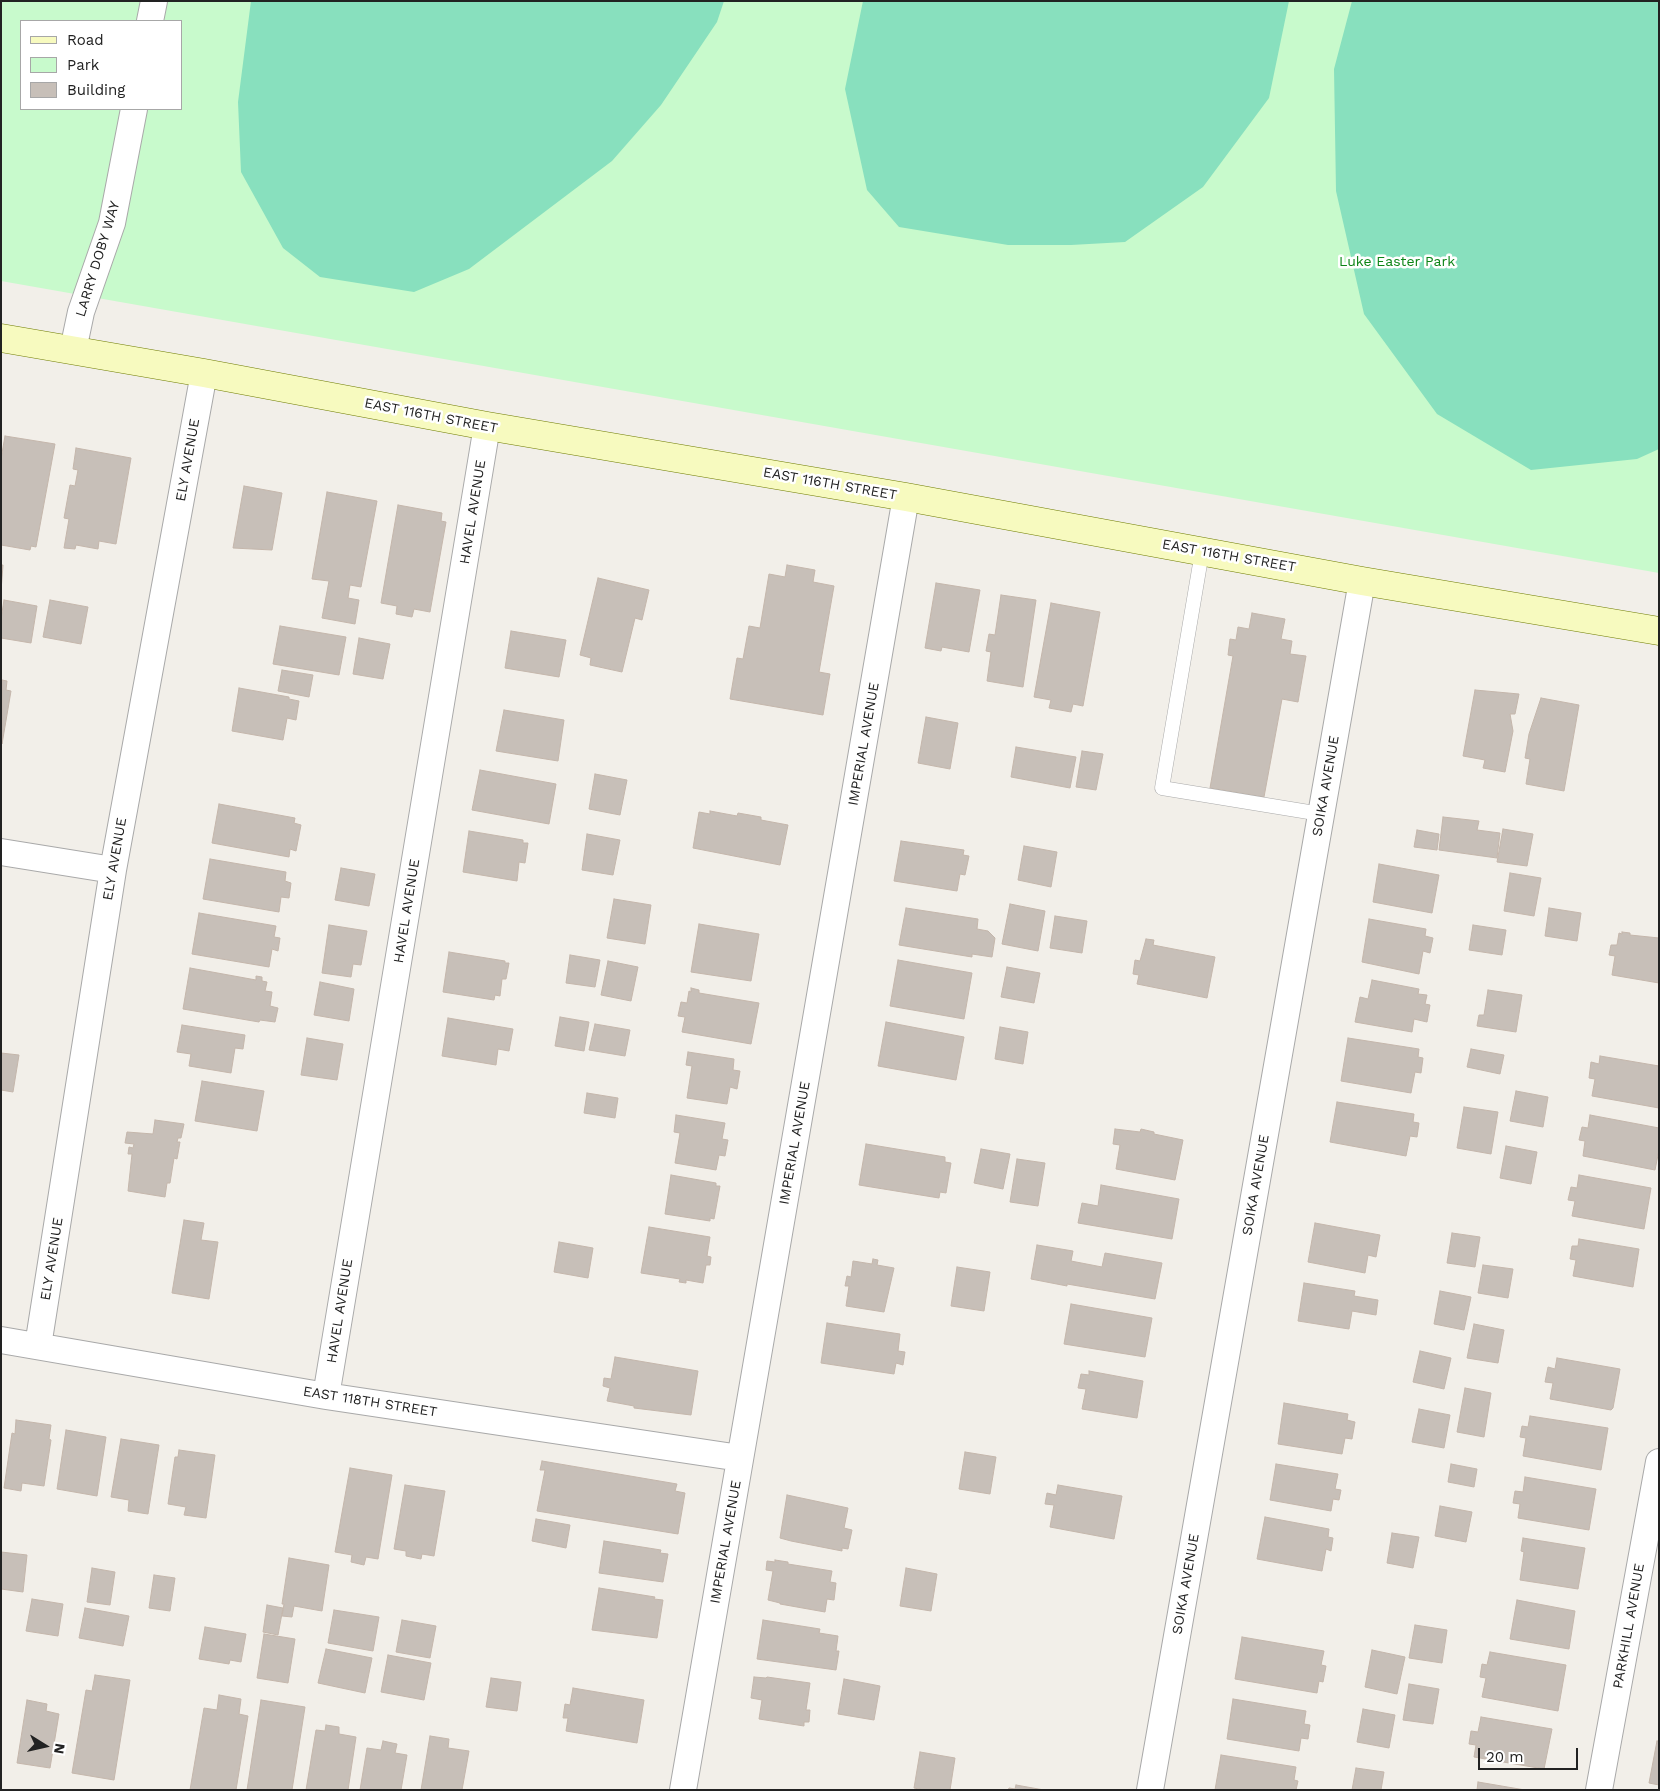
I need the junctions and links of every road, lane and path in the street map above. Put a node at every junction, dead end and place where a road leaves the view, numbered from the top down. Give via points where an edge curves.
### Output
1 (154, 1) edge
2 (150, 20) edge
3 (134, 110) edge
4 (1, 338) edge
5 (73, 350) junction
6 (204, 373) junction
7 (487, 426) junction
8 (906, 497) junction
9 (1202, 552) junction
10 (1362, 581) junction
11 (1659, 631) edge
12 (1321, 814) junction
13 (1, 852) edge
14 (113, 870) junction
15 (1, 1340) edge
16 (38, 1346) junction
17 (326, 1396) junction
18 (740, 1458) junction
19 (1659, 1462) edge
20 (683, 1790) edge
21 (1150, 1790) edge
22 (1599, 1790) edge

1 - 2 street
3 - 5 street, LARRY DOBY WAY via 112,223 81,312
4 - 5 main road, EAST 116TH STREET
5 - 6 main road, EAST 116TH STREET
6 - 7 main road, EAST 116TH STREET
6 - 14 street, ELY AVENUE
7 - 8 main road, EAST 116TH STREET
7 - 17 street, HAVEL AVENUE
8 - 9 main road, EAST 116TH STREET
8 - 18 street, IMPERIAL AVENUE
9 - 10 main road, EAST 116TH STREET
9 - 12 lane via 1162,788
10 - 11 main road, EAST 116TH STREET
10 - 12 street, SOIKA AVENUE
12 - 21 street, SOIKA AVENUE
13 - 14 street
14 - 16 street, ELY AVENUE
15 - 16 street, EAST 118TH STREET
16 - 17 street, EAST 118TH STREET
17 - 18 street, EAST 118TH STREET
18 - 20 street, IMPERIAL AVENUE
19 - 22 street, PARKHILL AVENUE

